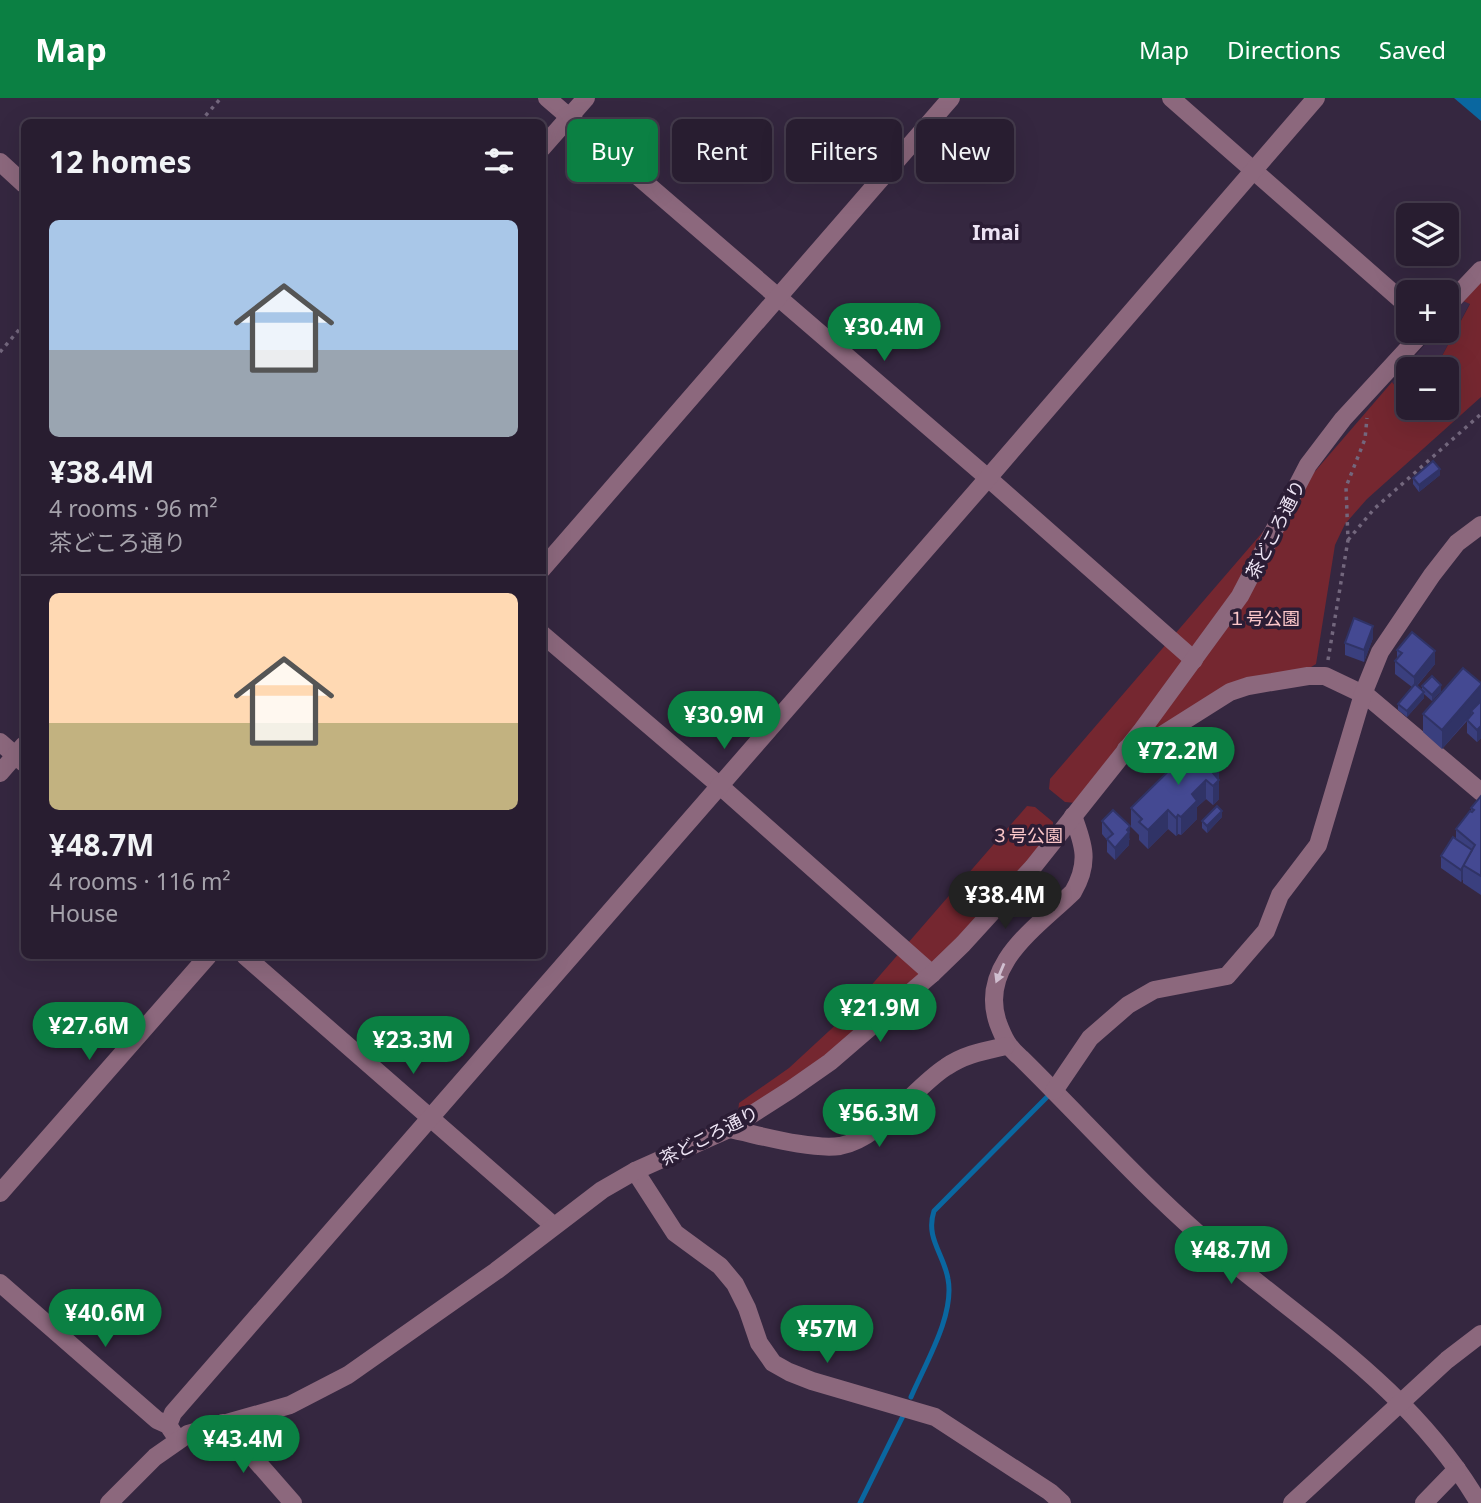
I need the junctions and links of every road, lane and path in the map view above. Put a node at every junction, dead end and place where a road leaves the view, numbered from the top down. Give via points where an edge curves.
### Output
1 (221, 98) edge
2 (547, 98) edge
3 (586, 98) edge
4 (951, 98) edge
5 (1171, 98) edge
6 (1316, 98) edge
7 (569, 117) junction
8 (203, 119) edge
9 (546, 143) edge
10 (0, 162) edge
11 (1253, 170) junction
12 (21, 181) edge
13 (1481, 270) edge
14 (1459, 293) edge
15 (1396, 296) edge
16 (778, 298) junction
17 (21, 328) edge
18 (1413, 343) edge
19 (0, 352) edge
20 (1364, 394) junction
21 (1481, 414) edge
22 (988, 478) junction
23 (1481, 525) edge
24 (1348, 540) junction
25 (546, 564) edge
26 (546, 637) edge
27 (1194, 660) junction
28 (1325, 676) junction
29 (1363, 694) junction
30 (0, 742) edge
31 (1126, 749) junction
32 (21, 754) edge
33 (21, 756) edge
34 (0, 773) edge
35 (720, 786) junction
36 (1481, 792) edge
37 (1073, 816) junction
38 (205, 959) edge
39 (249, 959) edge
40 (932, 974) junction
41 (1006, 1046) junction
42 (1055, 1091) junction
43 (431, 1118) junction
44 (729, 1129) junction
45 (635, 1171) junction
46 (0, 1193) edge
47 (554, 1226) junction
48 (0, 1283) edge
49 (1481, 1334) edge
50 (1401, 1402) junction
51 (223, 1423) junction
52 (173, 1433) junction
53 (1457, 1469) junction
54 (109, 1503) edge
55 (293, 1503) edge
56 (1062, 1503) edge
57 (1292, 1503) edge
58 (1424, 1503) edge
59 (1479, 1503) edge

1 - 8 path
2 - 7 street
3 - 7 street
4 - 16 street
5 - 11 street
6 - 11 street
7 - 9 street
7 - 16 street
10 - 12 street
11 - 15 street
11 - 22 street
13 - 14 street
16 - 22 street
16 - 25 street
17 - 19 path
18 - 20 street, 茶どころ通り
20 - 24 path via 1368,424 1346,487
20 - 27 street, 茶どころ通り via 1308,466 1241,596
21 - 24 path via 1374,509
22 - 27 street
22 - 35 street
23 - 29 street via 1432,575 1380,652
24 - 28 path
26 - 35 street
27 - 31 street, 茶どころ通り
28 - 29 street
28 - 31 street via 1248,685 1146,745
29 - 36 street
29 - 42 street via 1318,845 1280,895 1266,931 1227,976 1154,990 1128,1005 1090,1038
30 - 32 street
31 - 37 street, 茶どころ通り
33 - 34 street
35 - 40 street
35 - 43 street
37 - 40 street, 茶どころ通り via 1033,867
37 -> 41 street via 1083,842 1079,881 1009,953 997,975 994,1011
38 - 46 street
39 - 43 street
40 - 44 street, 茶どころ通り via 830,1062
41 - 42 street
41 - 44 street via 967,1054 944,1068 876,1128 849,1144 818,1146
42 - 50 street via 1192,1228 1361,1364
43 - 47 street
43 - 52 street via 173,1413
44 - 45 street, 茶どころ通り
45 - 47 street, 茶どころ通り
45 - 56 street via 675,1233 720,1266 735,1284 759,1343 773,1363 812,1381 935,1417
47 - 51 street, 茶どころ通り via 348,1375 290,1405
48 - 52 street
49 - 50 street
50 - 53 street
50 - 57 street
51 - 52 street, 茶どころ通り
51 - 55 street
52 - 54 street, 茶どころ通り
53 - 58 street
53 - 59 street

